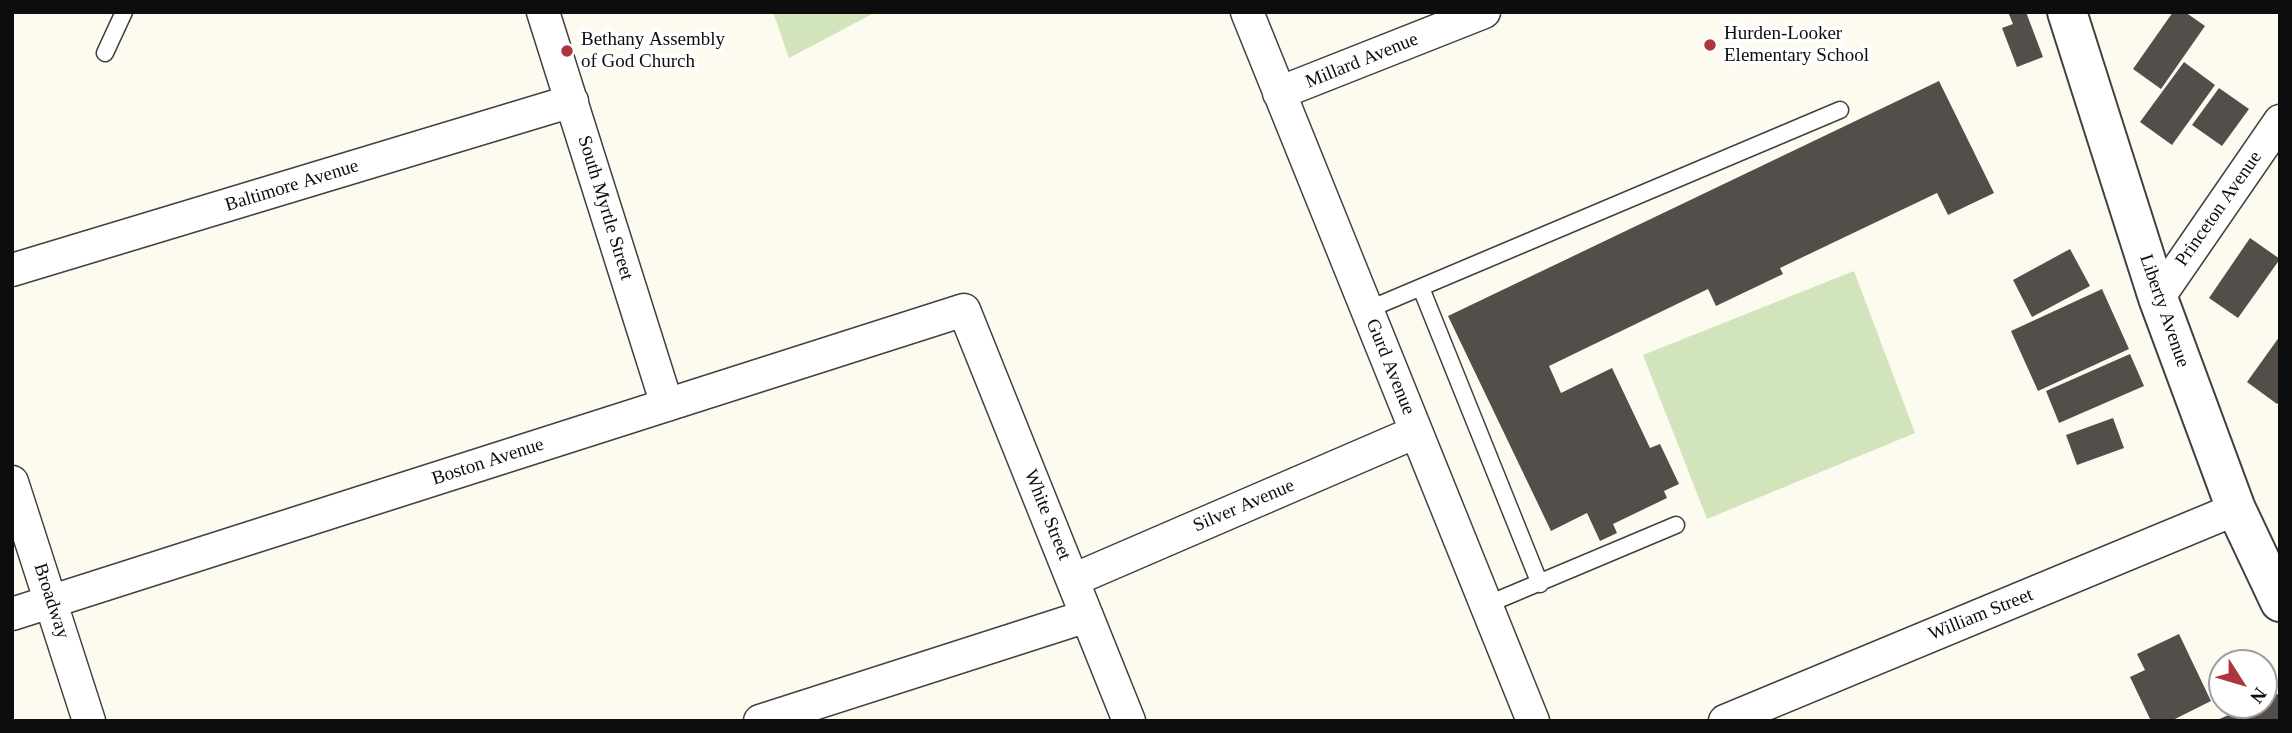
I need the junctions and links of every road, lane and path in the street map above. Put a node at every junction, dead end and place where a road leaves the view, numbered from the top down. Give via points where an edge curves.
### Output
1 (124, 12) edge
2 (543, 12) edge
3 (1247, 12) edge
4 (1484, 12) edge
5 (2067, 12) edge
6 (106, 53) dead end
7 (1279, 93) junction
8 (572, 101) junction
9 (1840, 110) dead end
10 (2280, 121) edge
11 (12, 270) edge
12 (1421, 288) junction
13 (2158, 298) junction
14 (964, 310) joint
15 (1367, 310) junction
16 (667, 405) junction
17 (1416, 432) junction
18 (12, 482) edge
19 (2236, 509) junction
20 (1676, 526) dead end
21 (1073, 580) junction
22 (1540, 584) junction
23 (51, 602) junction
24 (2280, 602) edge
25 (1486, 605) junction
26 (12, 614) edge
27 (1087, 617) junction
28 (764, 720) edge
29 (89, 721) edge
30 (1129, 721) edge
31 (1533, 721) edge
32 (1725, 721) edge

1 - 6 lane
2 - 8 street, South Myrtle Street
3 - 7 street, Gurd Avenue
4 - 7 street, Millard Avenue
5 - 13 street, Liberty Avenue
7 - 15 street, Gurd Avenue
8 - 11 street, Baltimore Avenue
8 - 16 street, South Myrtle Street
9 - 12 lane
10 - 13 street, Princeton Avenue
12 - 15 lane
12 - 22 lane
13 - 19 street, Liberty Avenue
14 - 16 street, Boston Avenue
14 - 21 street, White Street
15 - 17 street, Gurd Avenue
16 - 23 street, Boston Avenue
17 - 21 street, Silver Avenue
17 - 25 street, Gurd Avenue
18 - 23 street, Broadway
19 - 24 street, Liberty Avenue
19 - 32 street, William Street
20 - 22 lane
21 - 27 street, White Street
22 - 25 lane
23 - 26 street, Boston Avenue
23 - 29 street, Broadway
25 - 31 street, Gurd Avenue
27 - 28 street
27 - 30 street, White Street

